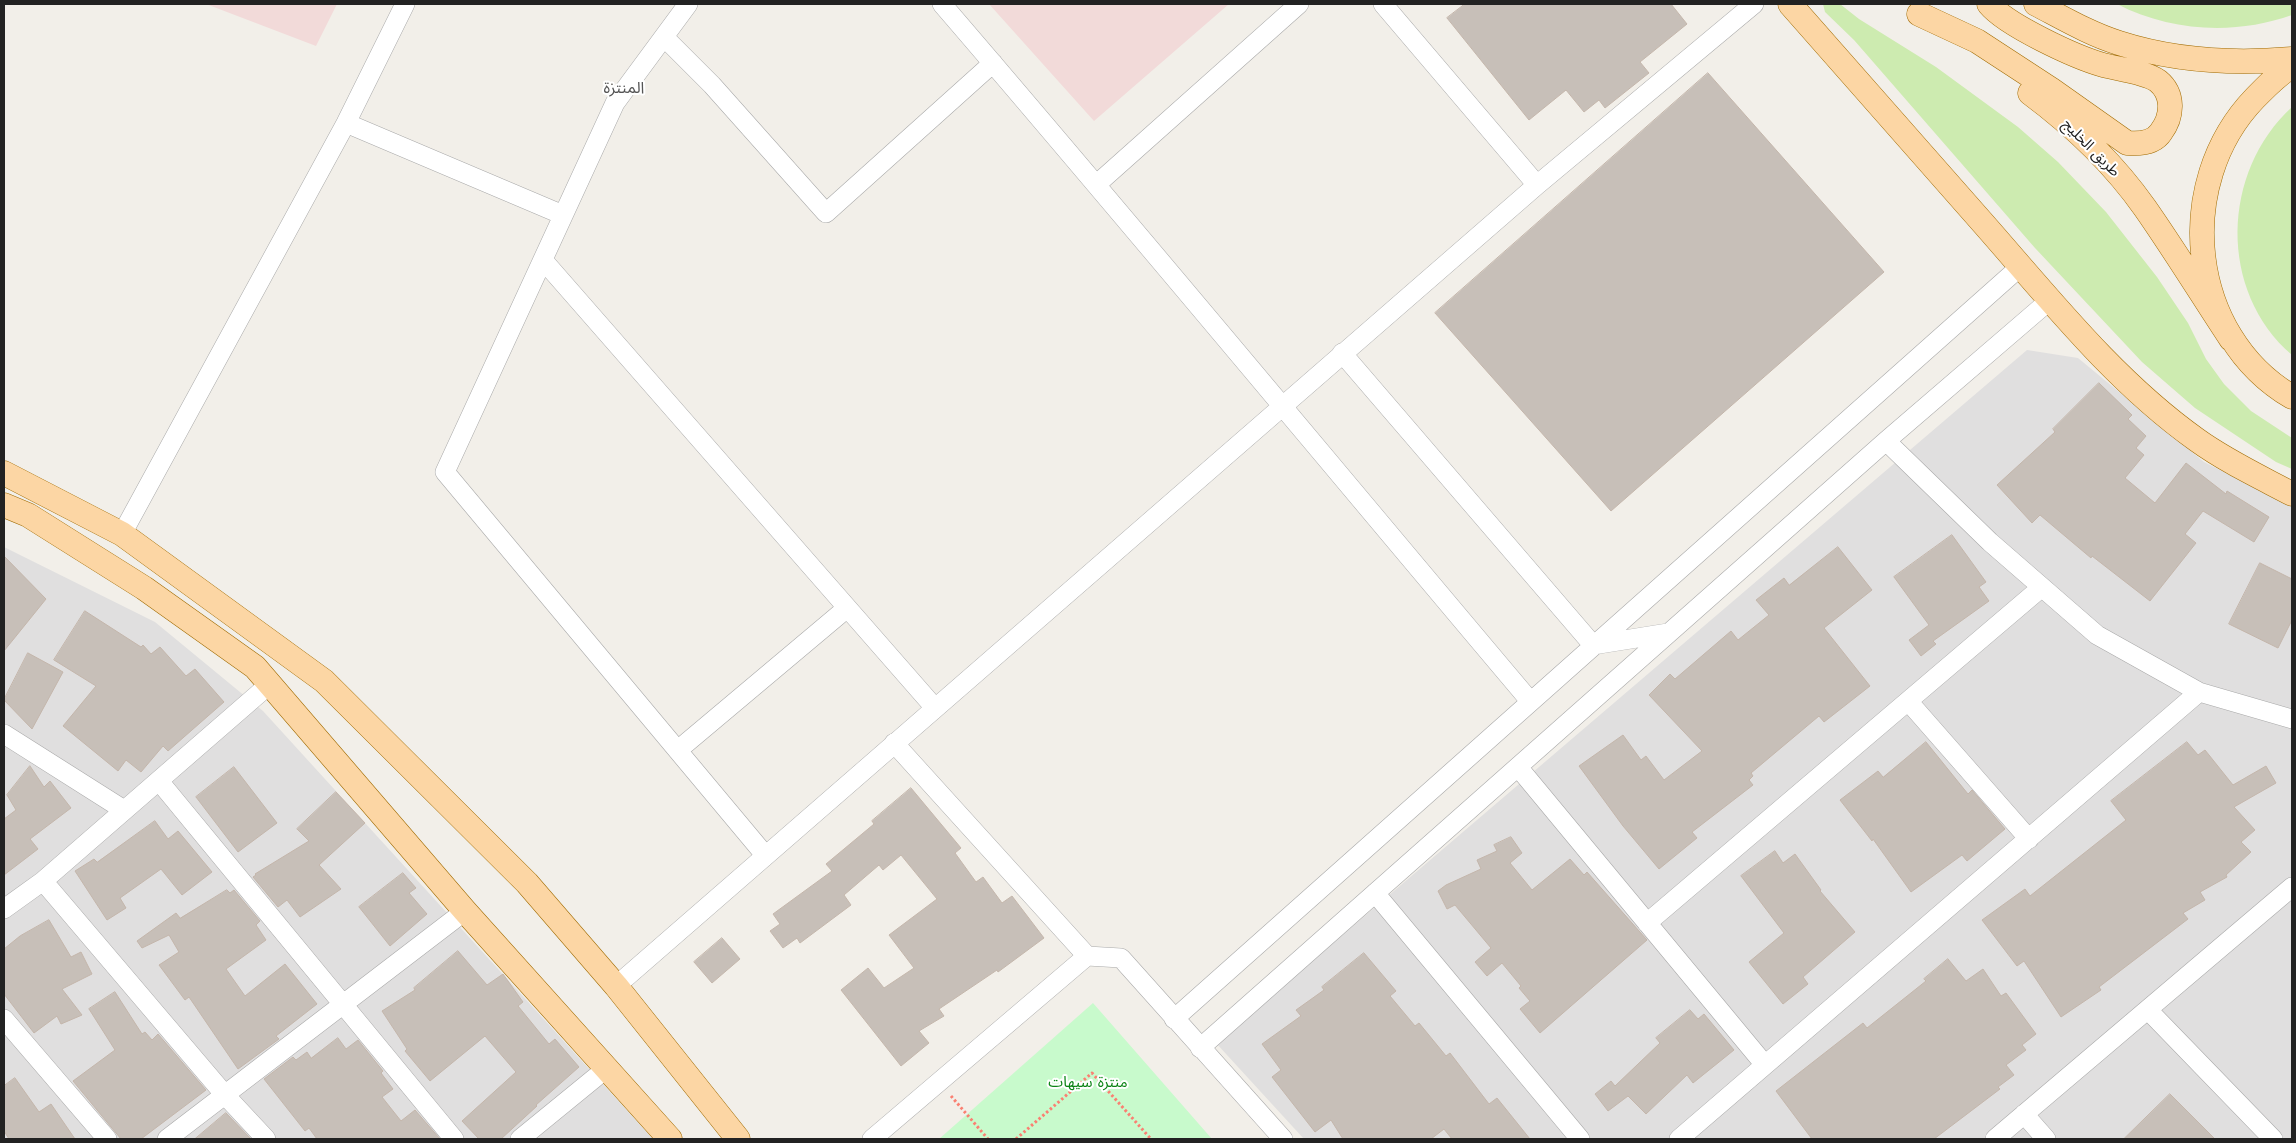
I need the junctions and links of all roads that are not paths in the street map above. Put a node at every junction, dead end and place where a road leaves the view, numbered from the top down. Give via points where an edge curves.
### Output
1 (405, 4) edge
2 (688, 4) edge
3 (942, 4) edge
4 (1299, 4) edge
5 (1383, 4) edge
6 (1754, 4) edge
7 (1790, 4) edge
8 (1989, 4) edge
9 (2036, 4) edge
10 (1911, 9) edge
11 (664, 37) junction
12 (2292, 60) edge
13 (993, 63) junction
14 (2292, 66) edge
15 (346, 123) junction
16 (1097, 184) junction
17 (1537, 185) junction
18 (563, 215) junction
19 (543, 260) junction
20 (2020, 266) junction
21 (2050, 300) junction
22 (2231, 339) junction
23 (1342, 353) junction
24 (2292, 397) edge
25 (1281, 406) junction
26 (1886, 441) junction
27 (4, 474) edge
28 (2292, 494) edge
29 (4, 505) edge
30 (122, 534) junction
31 (2042, 587) junction
32 (848, 608) junction
33 (1669, 633) junction
34 (1593, 645) junction
35 (272, 684) junction
36 (2199, 692) junction
37 (1530, 701) junction
38 (1908, 701) junction
39 (935, 708) junction
40 (2292, 719) edge
41 (4, 734) edge
42 (894, 743) junction
43 (678, 750) junction
44 (1518, 767) junction
45 (159, 780) junction
46 (124, 810) junction
47 (2029, 838) junction
48 (765, 855) junction
49 (43, 881) junction
50 (2292, 887) edge
51 (1375, 893) junction
52 (4, 909) edge
53 (465, 911) junction
54 (1647, 923) junction
55 (1087, 956) junction
56 (616, 986) junction
57 (343, 1003) junction
58 (2148, 1010) junction
59 (4, 1019) edge
60 (1174, 1019) junction
61 (1200, 1048) junction
62 (1765, 1065) junction
63 (607, 1068) junction
64 (225, 1095) junction
65 (2024, 1114) junction
66 (107, 1139) edge
67 (167, 1139) edge
68 (266, 1139) edge
69 (454, 1139) edge
70 (520, 1139) edge
71 (670, 1139) edge
72 (738, 1139) edge
73 (872, 1139) edge
74 (1283, 1139) edge
75 (1580, 1139) edge
76 (1679, 1139) edge
77 (1995, 1139) edge
78 (2046, 1139) edge
79 (2272, 1139) edge

1 - 15 street
2 - 11 street
3 - 13 street
4 - 16 street
5 - 17 street
6 - 17 street
7 - 20 main road
8 - 10 main road via 1997,13 2046,40 2100,64 2156,80 2165,88 2170,104 2169,119 2160,134 2140,144 2127,143 1977,41
9 - 12 main road via 2117,43 2160,54 2200,60
10 - 22 main road, طريق الخليج via 2005,73 2049,107 2093,148 2145,208
11 - 13 street via 712,85 826,212
11 - 18 street via 615,103
13 - 16 street
14 - 22 main road via 2279,74 2238,116 2211,168 2200,226 2207,285
15 - 18 street
15 - 30 street
16 - 25 street
17 - 23 street
18 - 19 street
19 - 32 street
19 - 43 street via 445,472
20 - 21 main road
20 - 34 street
21 - 26 street
21 - 28 main road via 2152,405 2197,440
22 - 24 main road via 2272,386
23 - 25 street
23 - 34 street
25 - 37 street
25 - 39 street
26 - 31 street via 1990,542
26 - 33 street
27 - 30 main road
29 - 35 main road via 28,515 144,588 255,667
30 - 56 main road via 324,681 527,883
31 - 36 street via 2097,635
31 - 38 street
32 - 39 street
32 - 43 street
33 - 34 street
33 - 44 street
34 - 37 street
35 - 45 street
35 - 53 main road
36 - 40 street
36 - 47 street
37 - 60 street
38 - 47 street
38 - 54 street
39 - 42 street
41 - 46 street
42 - 48 street
42 - 55 street
43 - 48 street
44 - 51 street
44 - 54 street
45 - 46 street
45 - 57 street
46 - 49 street
47 - 62 street
48 - 56 street
49 - 52 street
49 - 64 street
50 - 58 street
51 - 61 street
51 - 75 street
53 - 57 street
53 - 63 main road
54 - 62 street
55 - 60 street via 1121,958
55 - 73 street
56 - 72 main road
57 - 64 street
57 - 69 street
58 - 65 street
58 - 79 street
59 - 66 street
60 - 61 street
61 - 74 street
62 - 76 street
63 - 70 street
63 - 71 main road
64 - 67 street
64 - 68 street
65 - 77 street
65 - 78 street

